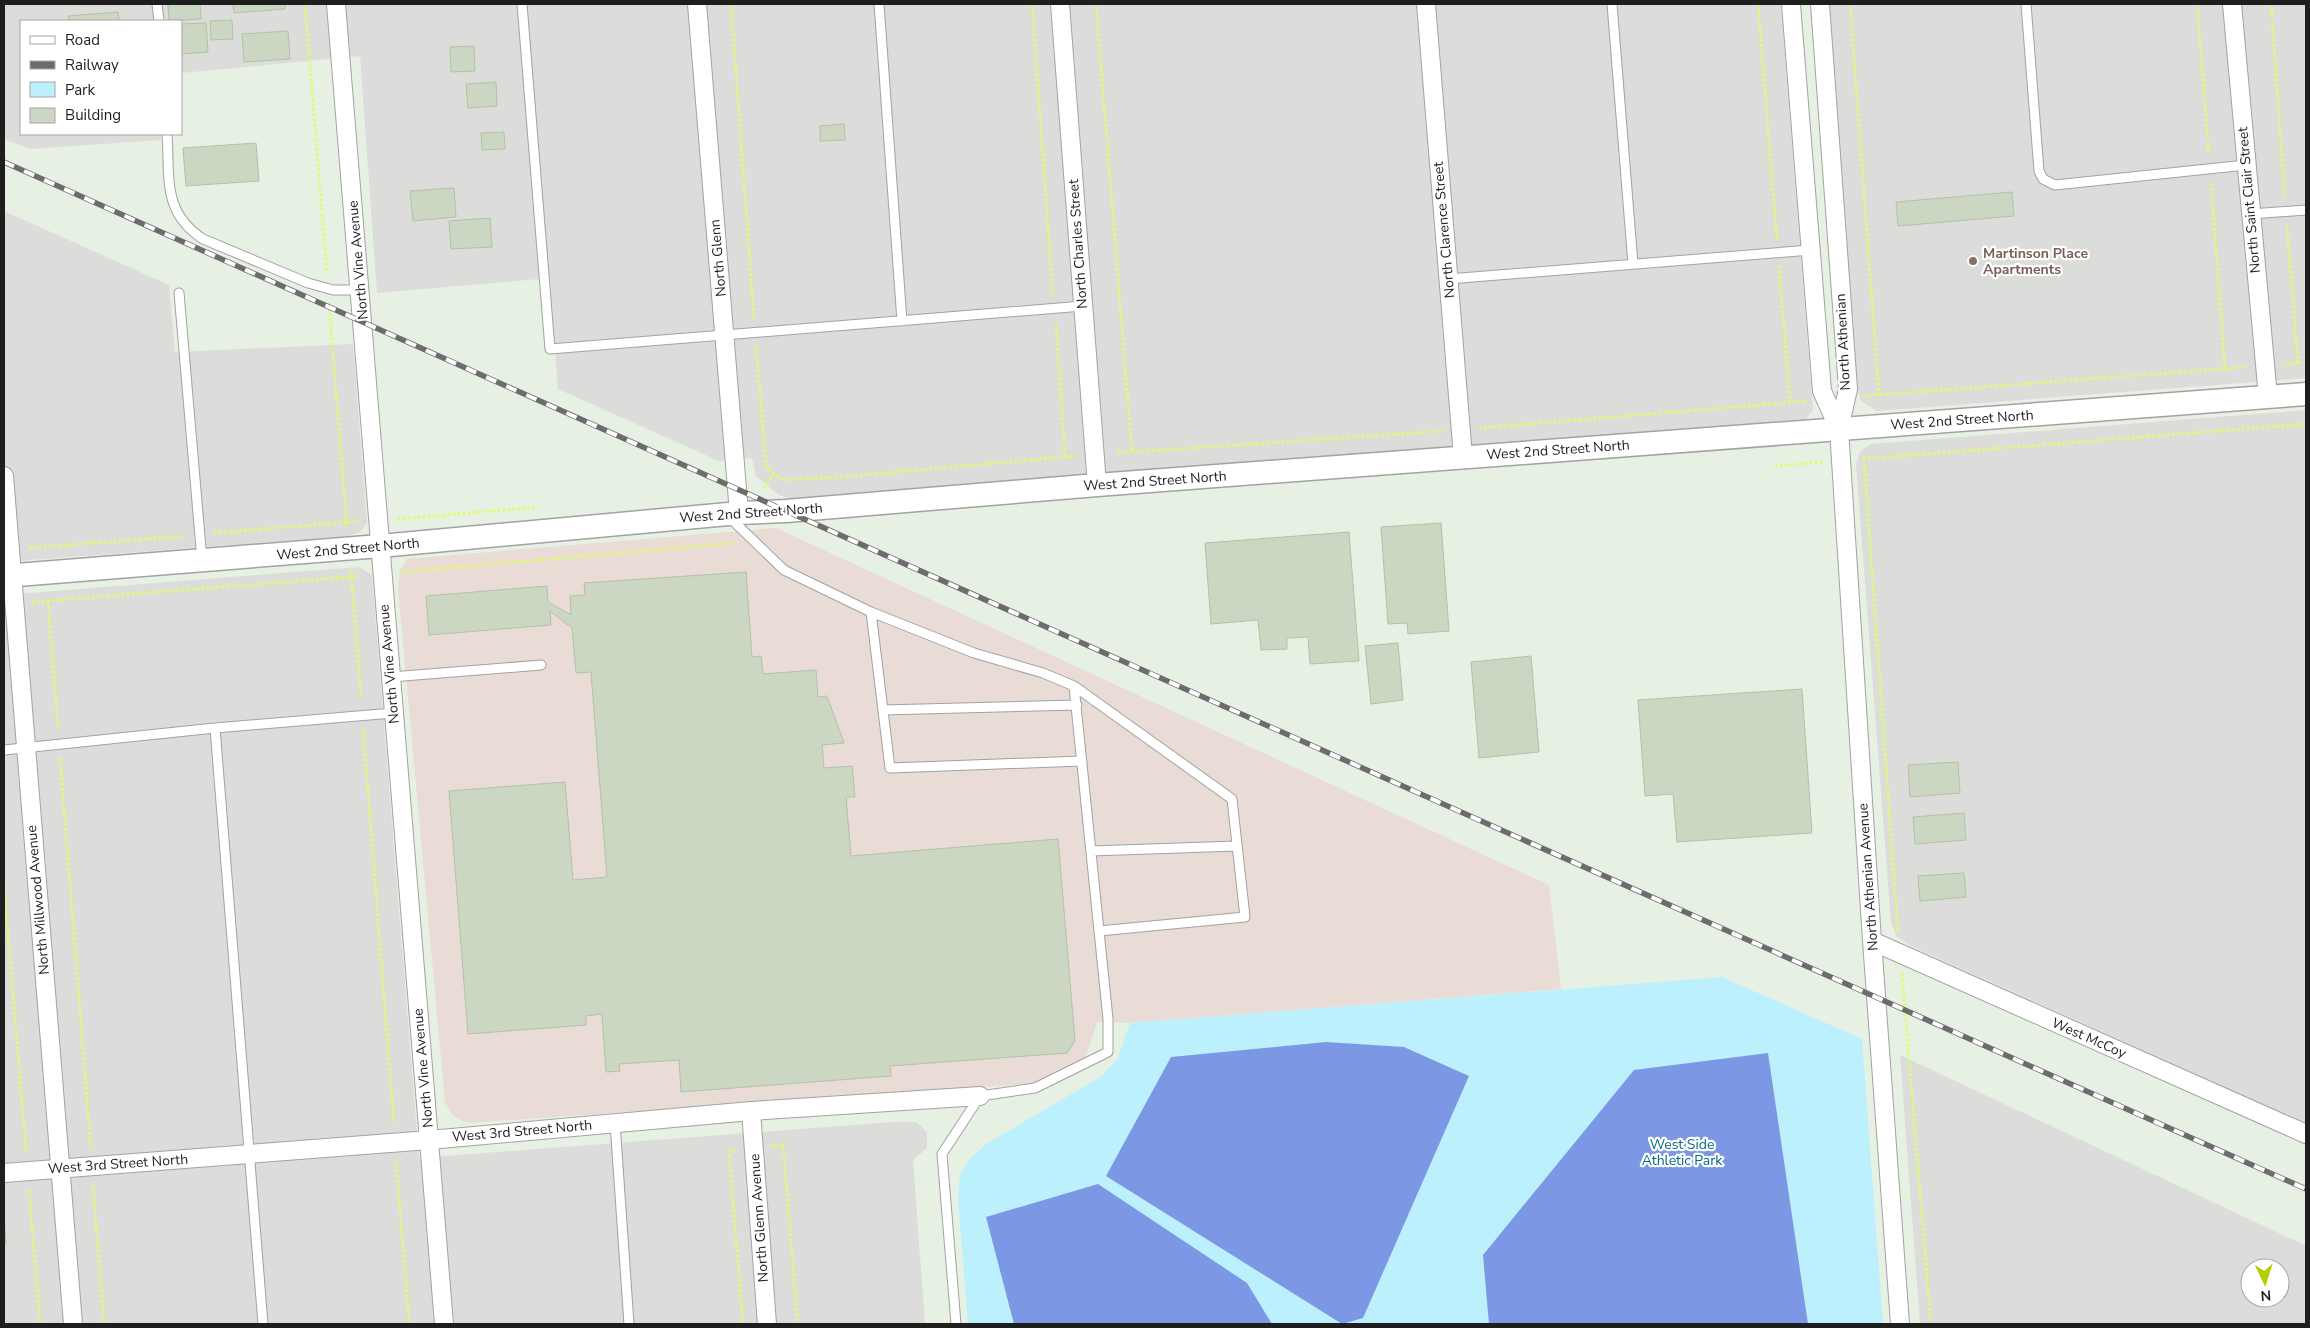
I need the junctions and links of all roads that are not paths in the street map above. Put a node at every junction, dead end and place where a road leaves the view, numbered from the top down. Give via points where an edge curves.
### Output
1 (157, 4) edge
2 (336, 4) edge
3 (522, 4) edge
4 (697, 4) edge
5 (879, 4) edge
6 (1060, 4) edge
7 (1426, 4) edge
8 (1612, 4) edge
9 (1791, 4) edge
10 (1820, 4) edge
11 (2026, 4) edge
12 (2232, 4) edge
13 (159, 20) edge
14 (167, 135) edge
15 (2246, 166) junction
16 (2306, 210) edge
17 (2250, 214) junction
18 (1811, 250) junction
19 (1633, 264) junction
20 (1448, 279) junction
21 (360, 290) junction
22 (179, 293) dead end
23 (1083, 306) junction
24 (902, 321) junction
25 (724, 335) junction
26 (2306, 394) edge
27 (2268, 397) junction
28 (1839, 429) junction
29 (1463, 457) junction
30 (4, 476) edge
31 (1097, 485) junction
32 (732, 514) junction
33 (380, 546) junction
34 (202, 560) junction
35 (8, 575) edge
36 (871, 612) junction
37 (541, 665) dead end
38 (391, 677) junction
39 (1074, 686) junction
40 (1077, 705) junction
41 (883, 710) junction
42 (393, 713) junction
43 (214, 728) junction
44 (26, 748) junction
45 (4, 750) edge
46 (1082, 761) junction
47 (1237, 846) junction
48 (1091, 852) junction
49 (1099, 931) junction
50 (1872, 941) junction
51 (980, 1096) junction
52 (751, 1111) junction
53 (615, 1123) junction
54 (2306, 1134) edge
55 (429, 1140) junction
56 (248, 1154) junction
57 (60, 1168) junction
58 (4, 1172) edge
59 (73, 1324) edge
60 (263, 1324) edge
61 (444, 1324) edge
62 (629, 1324) edge
63 (767, 1324) edge
64 (956, 1324) edge
65 (1900, 1324) edge

1 - 13 lane
2 - 21 street, North Vine Avenue
3 - 25 lane via 550,348
4 - 25 street, North Glenn
5 - 24 lane
6 - 23 street, North Charles Street
7 - 20 street, North Clarence Street
8 - 19 lane
9 - 18 street, North Athenian
10 - 28 street, North Athenian via 1848,389
11 - 15 lane via 2039,171 2043,179 2055,185
12 - 15 street, North Saint Clair Street
14 - 21 lane via 172,206 189,230 308,283
15 - 17 street, North Saint Clair Street
16 - 17 lane
17 - 27 street, North Saint Clair Street
18 - 19 lane
18 - 28 street, North Athenian via 1822,391
19 - 20 lane
20 - 29 street, North Clarence Street
21 - 33 street, North Vine Avenue
22 - 34 lane
23 - 24 lane
23 - 31 street, North Charles Street
24 - 25 lane
25 - 32 street, North Glenn
26 - 27 street, West 2nd Street North
27 - 28 street, West 2nd Street North
28 - 29 street, West 2nd Street North
28 - 50 street, North Athenian Avenue
29 - 31 street, West 2nd Street North
30 - 35 street, North Millwood Avenue
31 - 32 street, West 2nd Street North
32 - 33 street, West 2nd Street North
32 - 36 lane via 784,570
33 - 34 street, West 2nd Street North
33 - 38 street, North Vine Avenue
34 - 35 street, West 2nd Street North
35 - 44 street, North Millwood Avenue via 14,604
36 - 39 lane via 974,653 1043,673
36 - 41 lane
37 - 38 lane
38 - 42 street, North Vine Avenue
39 - 40 lane
39 - 47 lane via 1232,800
40 - 41 lane
40 - 46 lane
41 - 46 lane via 890,768
42 - 43 lane
42 - 55 street, North Vine Avenue
43 - 44 lane
43 - 56 lane
44 - 45 lane
44 - 57 street, North Millwood Avenue
46 - 48 lane
47 - 48 lane
47 - 49 lane via 1245,916
48 - 49 lane
49 - 51 lane via 1108,1052 1035,1088
50 - 54 street, West McCoy
50 - 65 street, North Athenian Avenue
51 - 52 street, West 3rd Street North
51 - 64 lane via 942,1154
52 - 53 street, West 3rd Street North
52 - 63 street, North Glenn Avenue
53 - 55 street, West 3rd Street North
53 - 62 lane
55 - 56 street, West 3rd Street North
55 - 61 street, North Vine Avenue
56 - 57 street, West 3rd Street North
56 - 60 lane
57 - 58 street, West 3rd Street North
57 - 59 street, North Millwood Avenue

